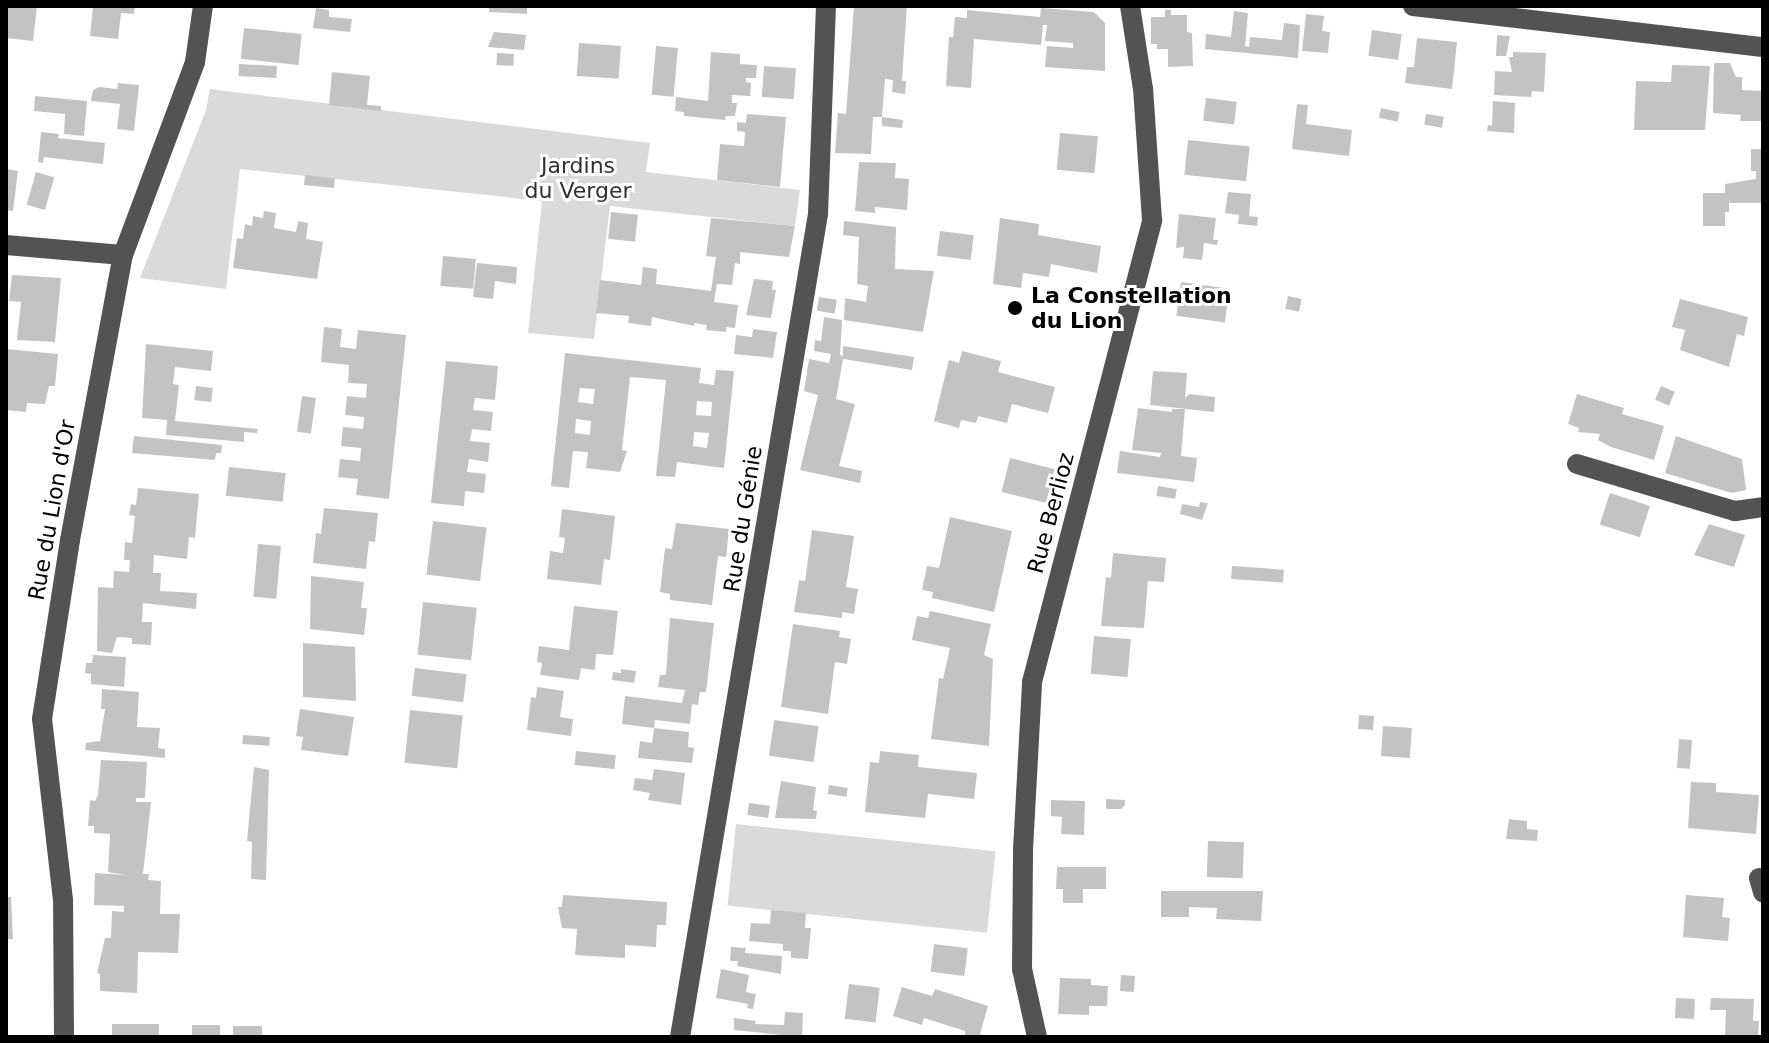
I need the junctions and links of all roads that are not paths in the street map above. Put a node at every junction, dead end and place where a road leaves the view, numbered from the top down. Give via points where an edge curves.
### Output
1 (203, 6) edge
2 (826, 6) edge
3 (1130, 6) edge
4 (1413, 6) edge
5 (1617, 6) edge
6 (1615, 28) junction
7 (1763, 47) edge
8 (6, 245) edge
9 (123, 255) junction
10 (1577, 464) dead end
11 (1763, 507) edge
12 (64, 1037) edge
13 (680, 1037) edge
14 (1037, 1037) edge

1 - 9 street, Rue du Lion d'Or via 195,62
2 - 13 street, Rue du Génie via 818,214
3 - 14 street, Rue Berlioz via 1143,89 1152,220 1032,682 1022,969
4 - 6 street
5 - 6 street
6 - 7 street
8 - 9 street
9 - 12 street, Rue du Lion d'Or via 42,719 63,900
10 - 11 street via 1735,511

